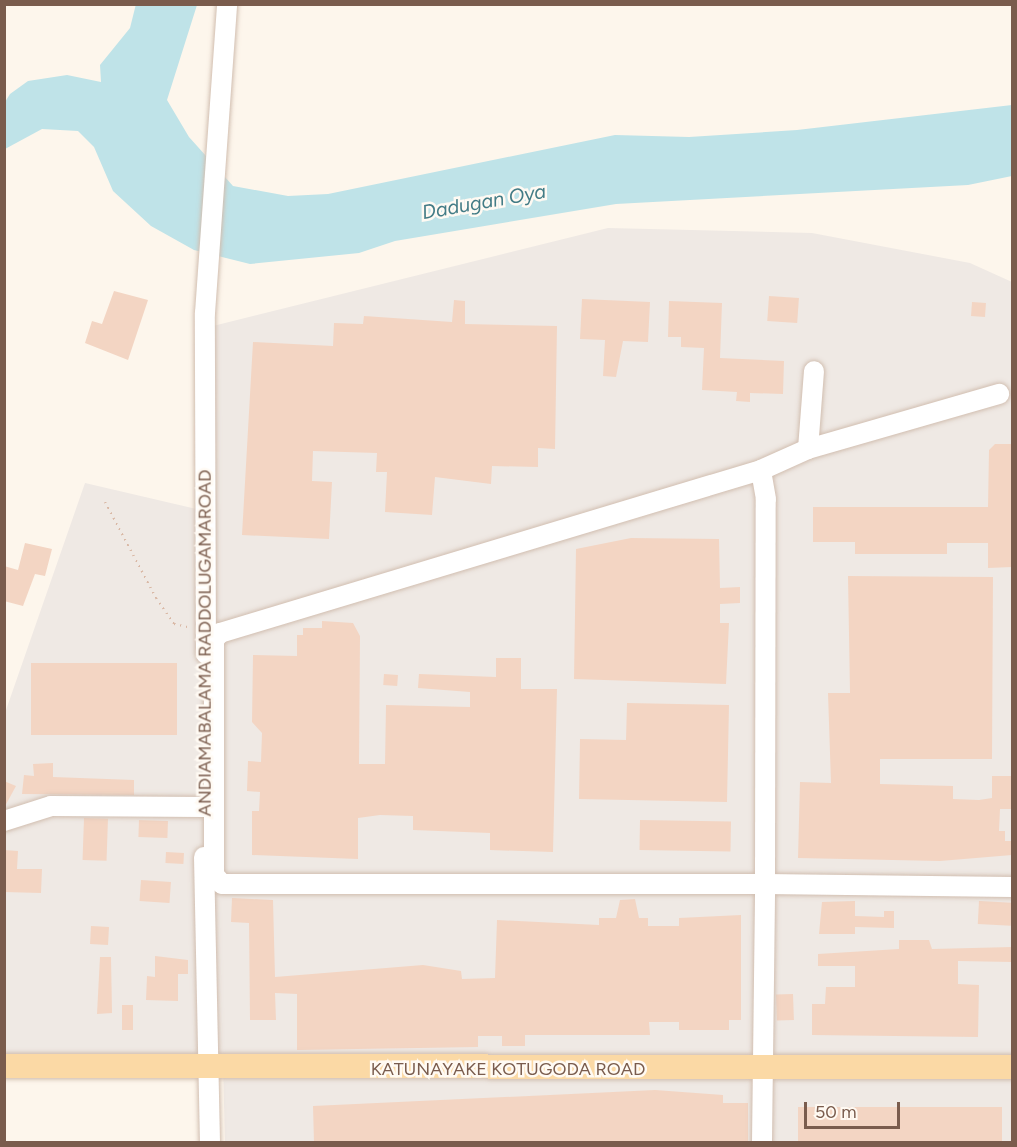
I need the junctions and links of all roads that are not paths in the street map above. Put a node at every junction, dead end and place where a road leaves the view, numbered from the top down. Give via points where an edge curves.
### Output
1 (227, 4) edge
2 (814, 371) dead end
3 (999, 394) dead end
4 (808, 450) junction
5 (761, 470) junction
6 (204, 807) junction
7 (4, 821) edge
8 (765, 884) junction
9 (1012, 887) edge
10 (4, 1066) edge
11 (1012, 1067) edge
12 (763, 1068) junction
13 (211, 1070) junction
14 (210, 1143) edge
15 (762, 1143) edge

1 - 6 street, ANDIAMABALAMA RADDOLUGAMAROAD via 213,143 205,313
2 - 4 street
3 - 4 street
4 - 5 street
5 - 8 street via 766,499
5 - 8 street via 220,633 214,640 214,875 222,884
6 - 7 street via 51,806
6 - 13 street, ANDIAMABALAMA RADDOLUGAMAROAD
8 - 9 street
8 - 12 street
10 - 13 main road, KATUNAYAKE KOTUGODA ROAD
11 - 12 main road, KATUNAYAKE KOTUGODA ROAD
12 - 13 main road, KATUNAYAKE KOTUGODA ROAD
12 - 15 street
13 - 14 street, ANDIAMABALAMA RADDOLUGAMAROAD

